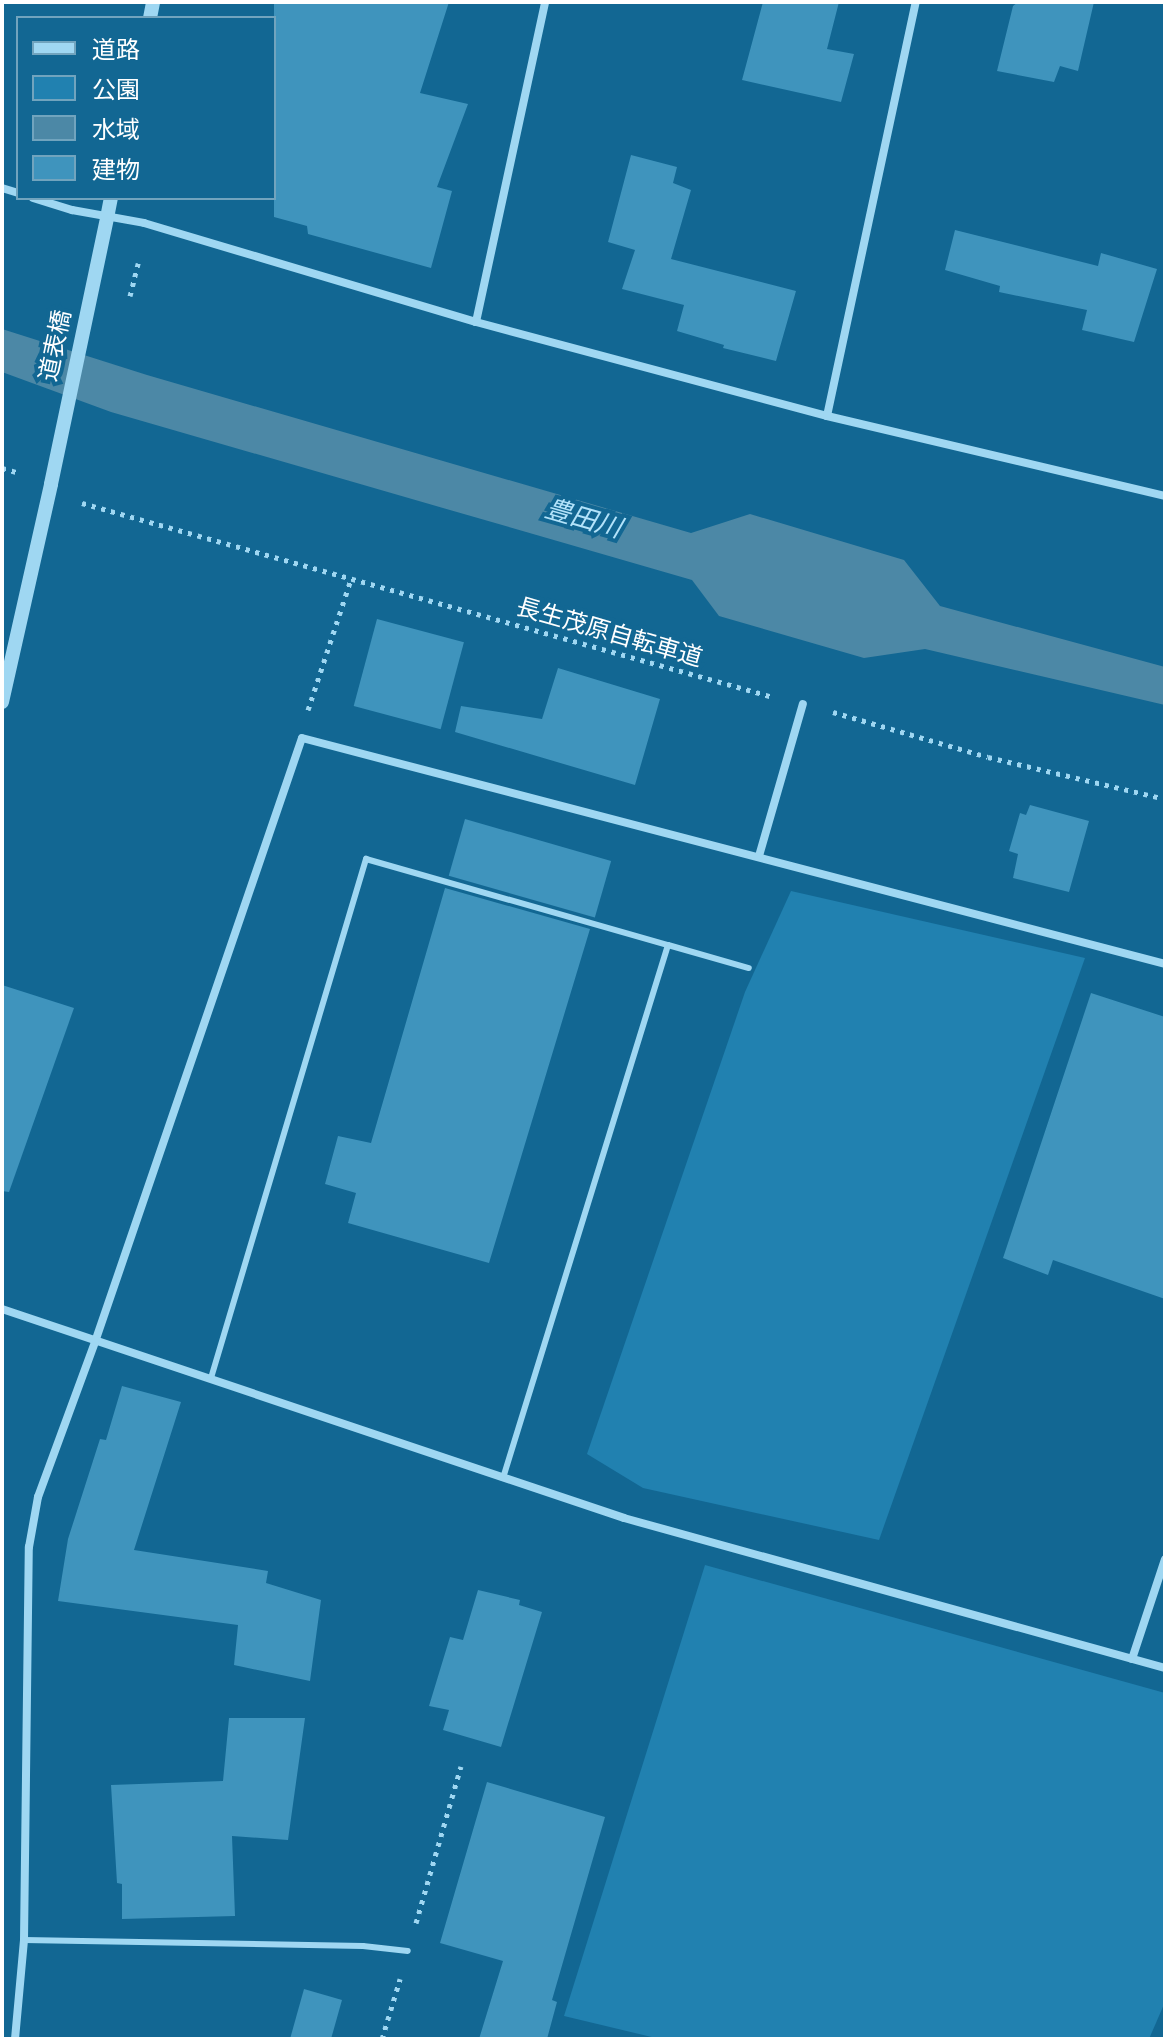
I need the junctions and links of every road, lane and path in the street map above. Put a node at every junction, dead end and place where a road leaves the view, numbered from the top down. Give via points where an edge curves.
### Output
1 (545, 2) edge
2 (916, 2) edge
3 (40, 200) edge
4 (111, 200) edge
5 (107, 218) junction
6 (476, 322) junction
7 (827, 416) junction
8 (51, 484) junction
9 (1165, 496) edge
10 (351, 579) junction
11 (2, 702) edge
12 (803, 704) junction
13 (302, 738) junction
14 (1165, 799) edge
15 (759, 856) junction
16 (668, 945) junction
17 (1165, 964) edge
18 (749, 968) dead end
19 (2, 1309) edge
20 (96, 1339) junction
21 (211, 1378) junction
22 (503, 1478) junction
23 (1165, 1559) edge
24 (1132, 1659) junction
25 (1165, 1668) edge
26 (461, 1766) dead end
27 (24, 1940) junction
28 (408, 1951) junction
29 (15, 2039) edge
30 (382, 2039) edge

1 - 6 street
2 - 7 street
3 - 5 street
4 - 5 street, 道表橋
5 - 6 street via 144,223
5 - 8 street, 道表橋, bridge
6 - 7 street
7 - 9 street
8 - 10 path, 長生茂原自転車道 via 83,503
8 - 11 street, 道表橋
10 - 12 path, 長生茂原自転車道
10 - 13 path
12 - 14 path, 長生茂原自転車道 via 988,757
12 - 15 street
13 - 15 street
13 - 20 street
15 - 17 street
16 - 18 lane
16 - 21 lane via 366,859
16 - 22 lane
19 - 20 street
20 - 21 street
20 - 27 street via 38,1497 29,1547
21 - 22 street
22 - 24 street via 624,1518
23 - 24 street
24 - 25 street
26 - 28 path
27 - 28 lane
27 - 29 street
28 - 30 path

